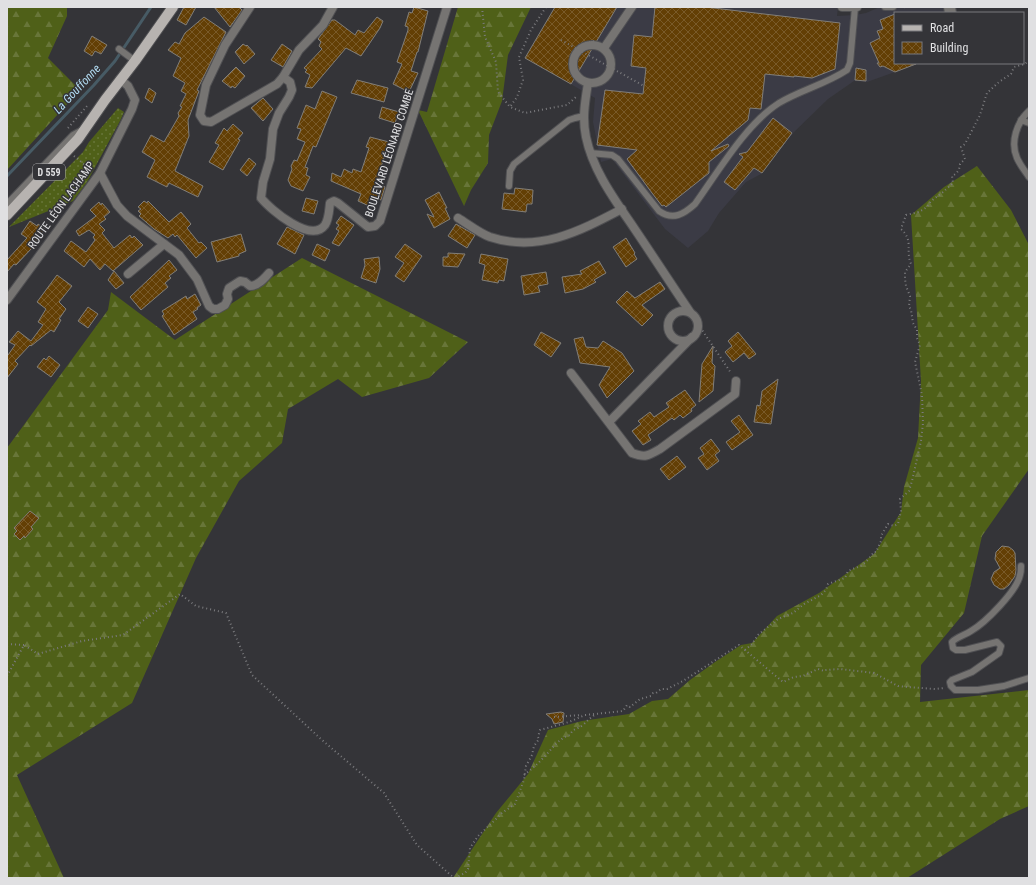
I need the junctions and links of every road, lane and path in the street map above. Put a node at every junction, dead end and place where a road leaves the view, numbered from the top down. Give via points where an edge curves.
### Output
1 (173, 7) edge
2 (250, 7) edge
3 (333, 7) edge
4 (447, 7) edge
5 (482, 7) edge
6 (546, 7) edge
7 (632, 7) edge
8 (842, 7) edge
9 (856, 7) edge
10 (884, 7) edge
11 (894, 7) edge
12 (561, 40) dead end
13 (596, 41) dead end
14 (604, 48) junction
15 (119, 49) dead end
16 (577, 50) junction
17 (1029, 60) edge
18 (135, 61) junction
19 (611, 68) junction
20 (283, 77) junction
21 (120, 79) junction
22 (588, 83) junction
23 (644, 86) dead end
24 (576, 98) dead end
25 (89, 104) dead end
26 (510, 107) junction
27 (1029, 111) edge
28 (584, 113) junction
29 (1021, 120) junction
30 (1029, 123) edge
31 (88, 126) junction
32 (65, 131) dead end
33 (590, 153) junction
34 (73, 156) dead end
35 (100, 173) junction
36 (1029, 177) edge
37 (509, 186) dead end
38 (7, 204) edge
39 (622, 209) junction
40 (7, 215) edge
41 (458, 218) dead end
42 (164, 244) junction
43 (269, 273) dead end
44 (128, 274) dead end
45 (7, 300) edge
46 (690, 312) junction
47 (698, 324) junction
48 (692, 337) junction
49 (571, 373) dead end
50 (736, 382) joint
51 (609, 422) junction
52 (1021, 566) dead end
53 (7, 644) edge
54 (24, 645) junction
55 (745, 650) junction
56 (7, 676) edge
57 (1029, 678) edge
58 (951, 686) junction
59 (597, 714) junction
60 (585, 715) junction
61 (554, 717) dead end
62 (524, 775) junction
63 (455, 878) edge

1 - 18 main road, D 559
2 - 20 street via 225,45 209,78 200,115 204,121 211,122 277,84
3 - 20 street via 323,25 299,50
4 - 20 street, BOULEVARD LÉONARD COMBE via 380,221 375,226 368,227 334,201 330,203 325,225 313,231 277,214 261,198 274,129 279,113 292,90 290,82
5 - 26 path via 485,37 496,62 498,92
6 - 26 path via 531,30 519,57 523,80
7 - 14 street
8 - 9 street
9 - 33 lane via 847,70 798,93 764,114 743,138 695,204 679,215 664,215 618,159 612,155
10 - 11 lane
12 - 16 path
13 - 16 path via 585,43
14 - 16 street via 594,44
14 - 19 street via 612,62
15 - 18 lane
16 - 19 path
16 - 22 street via 573,68 576,75
17 - 55 path via 1014,67 1011,74 987,94 980,114 961,147 965,159 960,164 957,174 952,176 952,183 931,200 927,207 906,215 901,229 908,237 911,264 905,272 906,286 920,346 915,362 922,395 923,423 909,491 900,499 898,524 888,524 876,552 868,557 863,565 850,570 845,578 828,584 821,595 778,619 758,635
18 - 21 main road, D 559
19 - 22 street via 602,81
19 - 23 path
21 - 31 main road, D 559
21 - 35 street, ROUTE LÉON LACHAMP via 128,86 136,100
22 - 28 street
24 - 26 path via 568,105 525,112
25 - 32 path
27 - 29 lane
28 - 33 street
28 - 37 lane via 569,120 514,164 510,171
29 - 30 lane
29 - 36 lane via 1014,142 1015,150
31 - 38 lane via 72,135
31 - 40 main road, D 559
33 - 39 street via 595,167
34 - 35 path via 89,170
35 - 42 street via 117,205 126,216
35 - 45 street, ROUTE LÉON LACHAMP
39 - 41 street via 568,235 525,243 489,237
39 - 46 street
42 - 43 street via 179,255 197,279 209,306 213,309 225,305 229,288 240,281 255,286
42 - 44 street
46 - 47 street
46 - 48 street via 675,313 669,320 669,330 678,340 688,340
47 - 48 street via 696,334
47 - 50 path
48 - 51 street
49 - 51 street
50 - 51 street via 735,394 649,456 642,457 632,453
52 - 58 lane via 1020,576 1008,597 976,628 952,642 953,648 960,650 997,642 1001,646 999,653 972,672 952,680
53 - 54 path
54 - 56 path
54 - 63 path via 38,654 82,641 123,635 180,594 196,606 226,613 252,675 384,793 417,846
55 - 58 path via 784,682 818,669 840,669 874,673 907,688 935,689
55 - 59 path via 739,645 683,681 640,699 630,707 627,705 623,711
57 - 58 lane via 1004,686 978,690 955,690
59 - 60 path
59 - 62 path via 573,730 570,735 565,736
60 - 61 path
60 - 62 path via 540,730 539,740 534,746
62 - 63 path via 515,804 478,836 470,848 468,870

